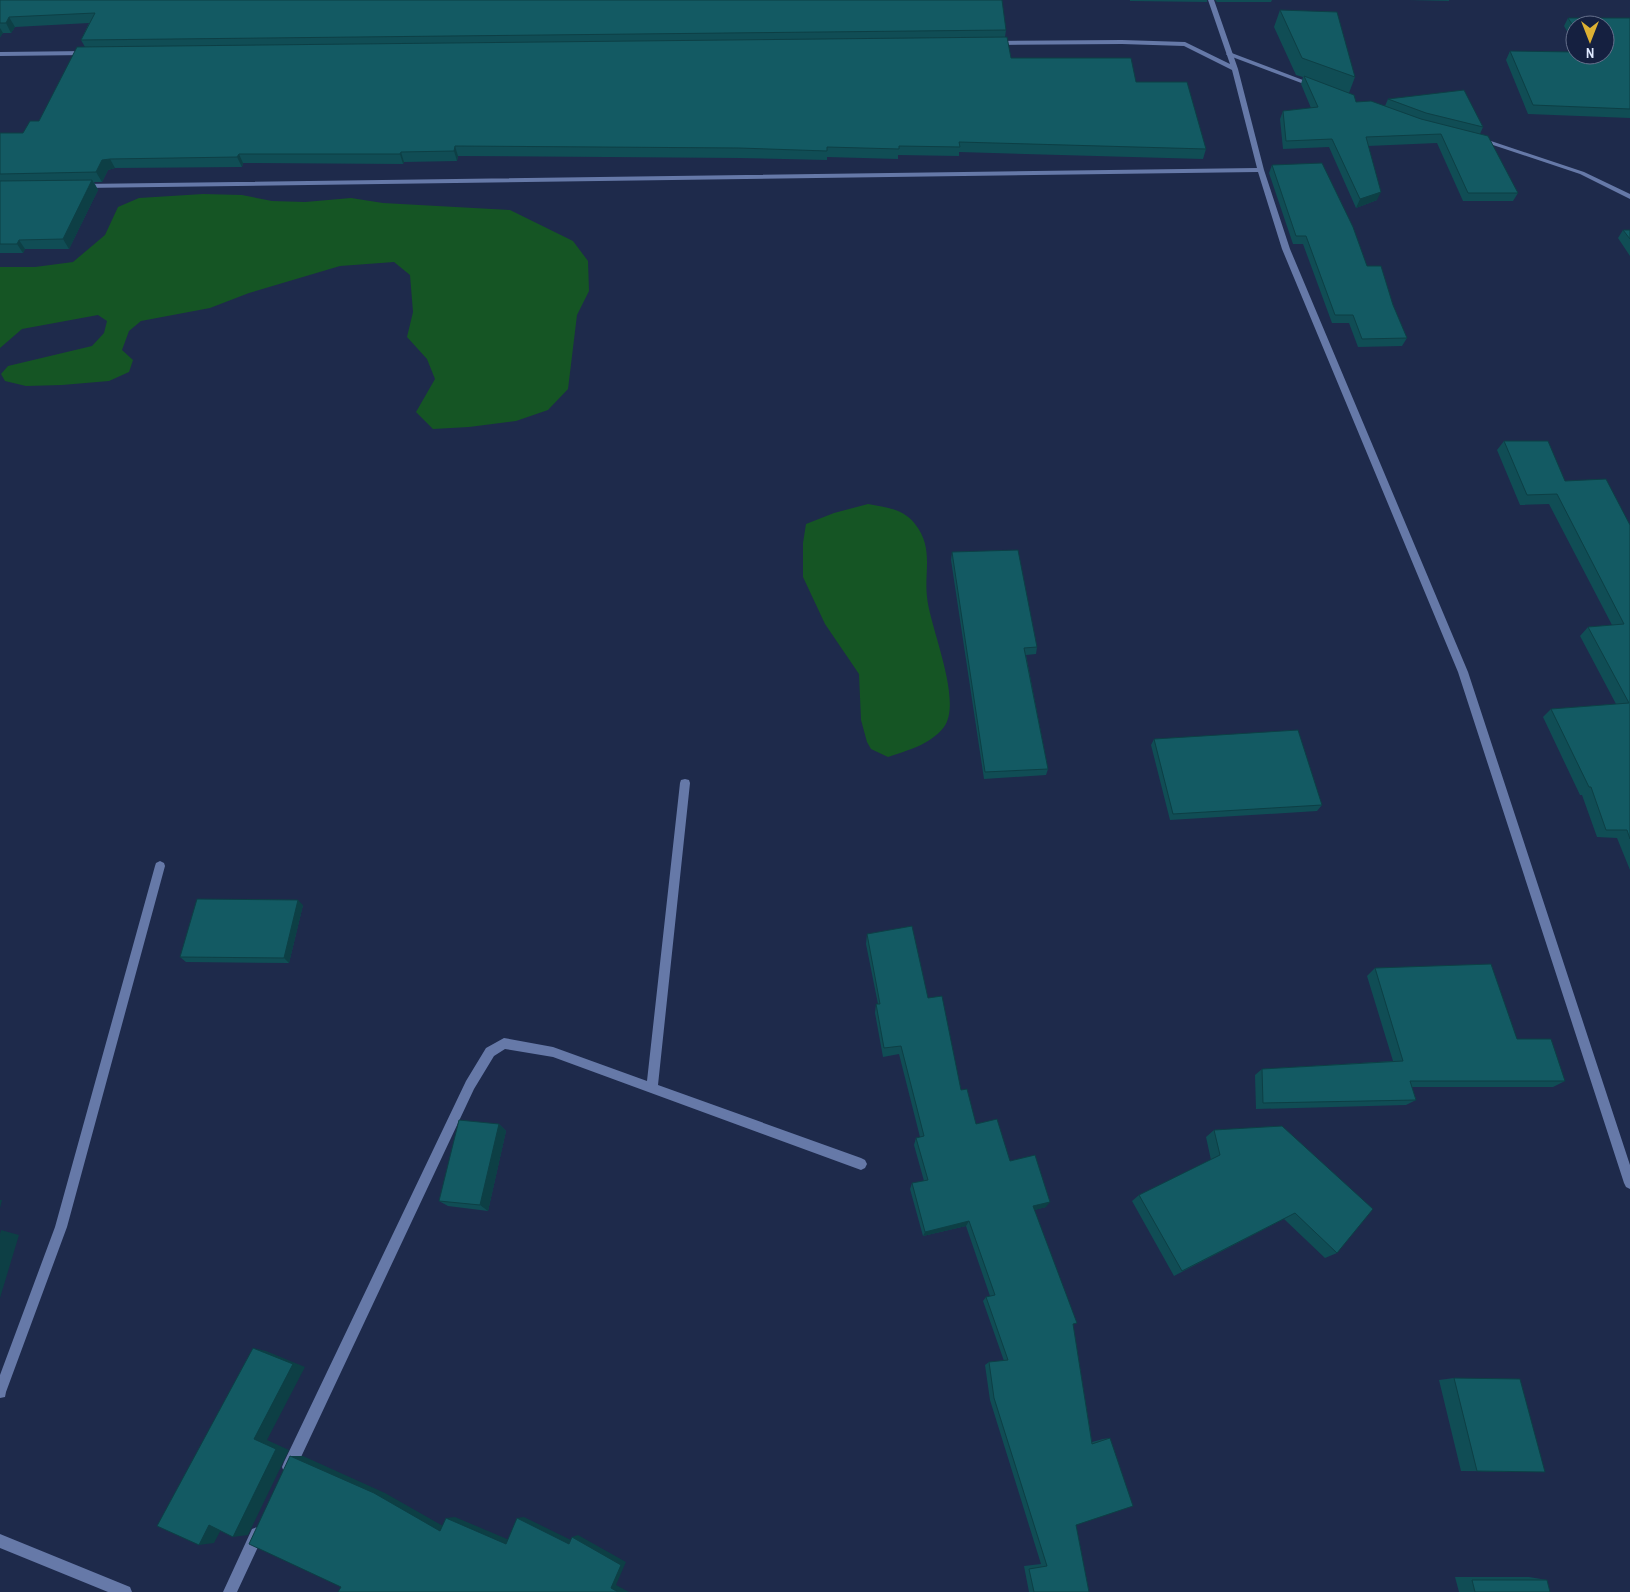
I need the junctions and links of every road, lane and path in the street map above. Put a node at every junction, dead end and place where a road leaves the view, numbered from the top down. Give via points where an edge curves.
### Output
1 (1211, 0) edge
2 (992, 43) edge
3 (99, 52) edge
4 (0, 54) edge
5 (1229, 54) junction
6 (1234, 70) junction
7 (1320, 88) edge
8 (1475, 138) edge
9 (1261, 170) junction
10 (70, 186) edge
11 (1630, 197) edge
12 (685, 783) dead end
13 (160, 866) dead end
14 (652, 1089) junction
15 (861, 1164) dead end
16 (1630, 1183) edge
17 (0, 1392) edge
18 (285, 1476) edge
19 (264, 1521) edge
20 (0, 1541) edge
21 (125, 1592) edge
22 (230, 1592) edge

1 - 5 street
2 - 6 street via 1185,44
3 - 4 street
5 - 6 street
5 - 7 street
6 - 9 street
8 - 11 street via 1582,173
9 - 10 street
9 - 16 street via 1286,249 1463,672
12 - 14 street
13 - 17 street via 61,1227
14 - 15 street
14 - 18 street via 553,1052 504,1043 490,1052 470,1085
19 - 22 street
20 - 21 street

